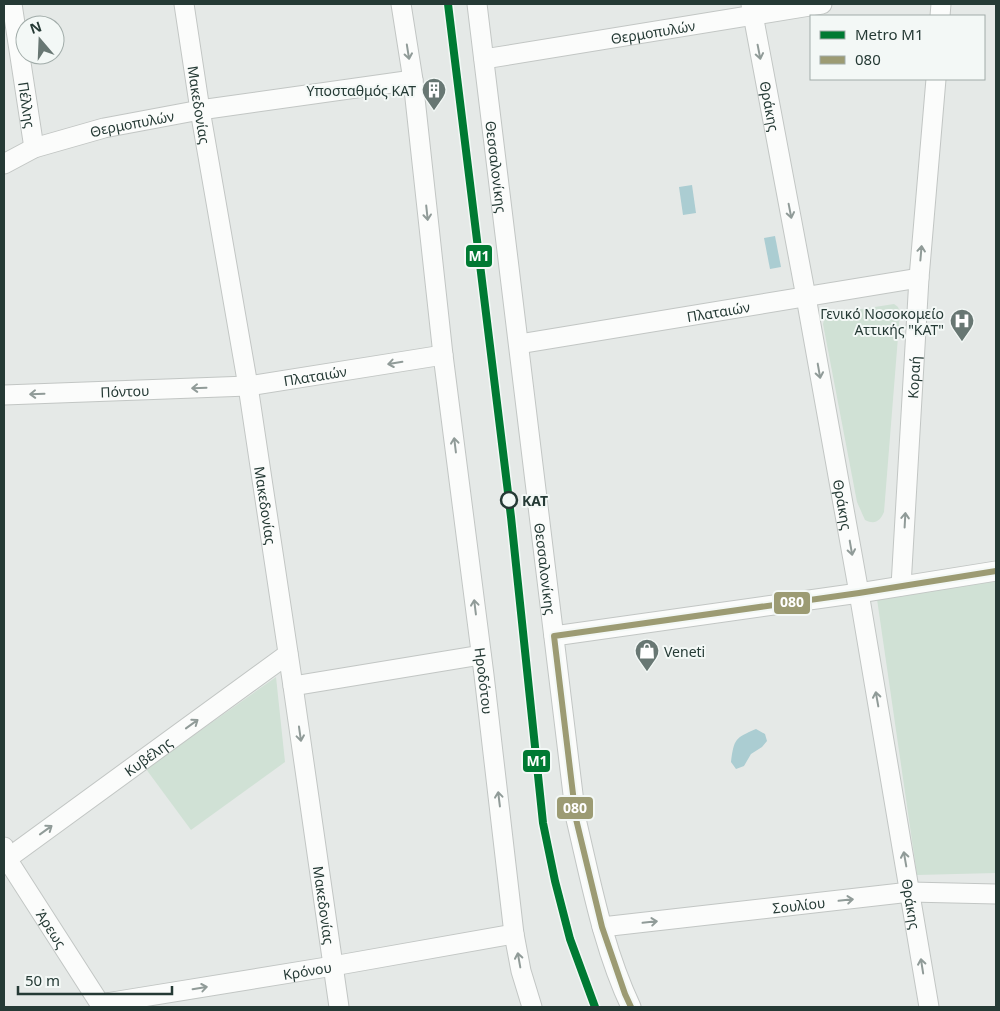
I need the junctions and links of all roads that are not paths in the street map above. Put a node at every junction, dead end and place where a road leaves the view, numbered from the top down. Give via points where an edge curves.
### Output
1 (12, 4) edge
2 (184, 4) edge
3 (401, 4) edge
4 (477, 4) edge
5 (822, 4) edge
6 (752, 10) edge
7 (484, 58) junction
8 (413, 80) junction
9 (936, 80) edge
10 (200, 110) junction
11 (34, 148) junction
12 (4, 164) edge
13 (919, 278) junction
14 (806, 297) junction
15 (519, 344) junction
16 (443, 355) junction
17 (248, 386) junction
18 (4, 396) edge
19 (996, 571) edge
20 (901, 586) junction
21 (859, 593) junction
22 (554, 636) junction
23 (288, 654) junction
24 (481, 655) junction
25 (293, 686) junction
26 (5, 856) edge
27 (910, 892) junction
28 (996, 894) edge
29 (602, 927) junction
30 (514, 934) junction
31 (333, 966) junction
32 (101, 1006) edge
33 (339, 1007) edge
34 (532, 1007) edge
35 (631, 1007) edge
36 (929, 1007) edge

1 - 11 street, Πέλλης
2 - 10 street, Μακεδονίας
3 -> 8 street
4 - 7 street, Θεσσαλονίκης
5 - 6 street, Θερμοπυλών
6 - 7 street, Θερμοπυλών
6 -> 14 street, Θράκης
7 - 15 street, Θεσσαλονίκης
8 - 10 street, Θερμοπυλών
8 -> 16 street
13 -> 9 street, Κοραή
10 - 11 street, Θερμοπυλών via 104,128
10 - 17 street, Μακεδονίας
11 - 12 street, Θερμοπυλών
13 - 14 street, Πλαταιών
20 -> 13 street, Κοραή
14 - 15 street, Πλαταιών
14 -> 21 street, Θράκης
15 - 22 street, Θεσσαλονίκης
16 -> 17 street, Πλαταιών
24 -> 16 street, Ηροδότου
17 -> 18 street, Πόντου
17 - 23 street, Μακεδονίας
19 - 20 street
20 - 21 street
21 - 22 street
27 -> 21 street, Θράκης
22 - 29 street, Θεσσαλονίκης via 576,819
23 - 25 street, Μακεδονίας
26 -> 23 street, Κυβέλης
24 - 25 street
30 -> 24 street, Ηροδότου
25 -> 31 street, Μακεδονίας
26 - 32 street, Άρεως
27 - 28 street, Σουλίου
29 -> 27 street, Σουλίου
36 -> 27 street, Θράκης
29 - 35 street, Θεσσαλονίκης
30 - 31 street, Κρόνου
34 -> 30 street, Ηροδότου
32 -> 31 street, Κρόνου
31 - 33 street, Μακεδονίας

